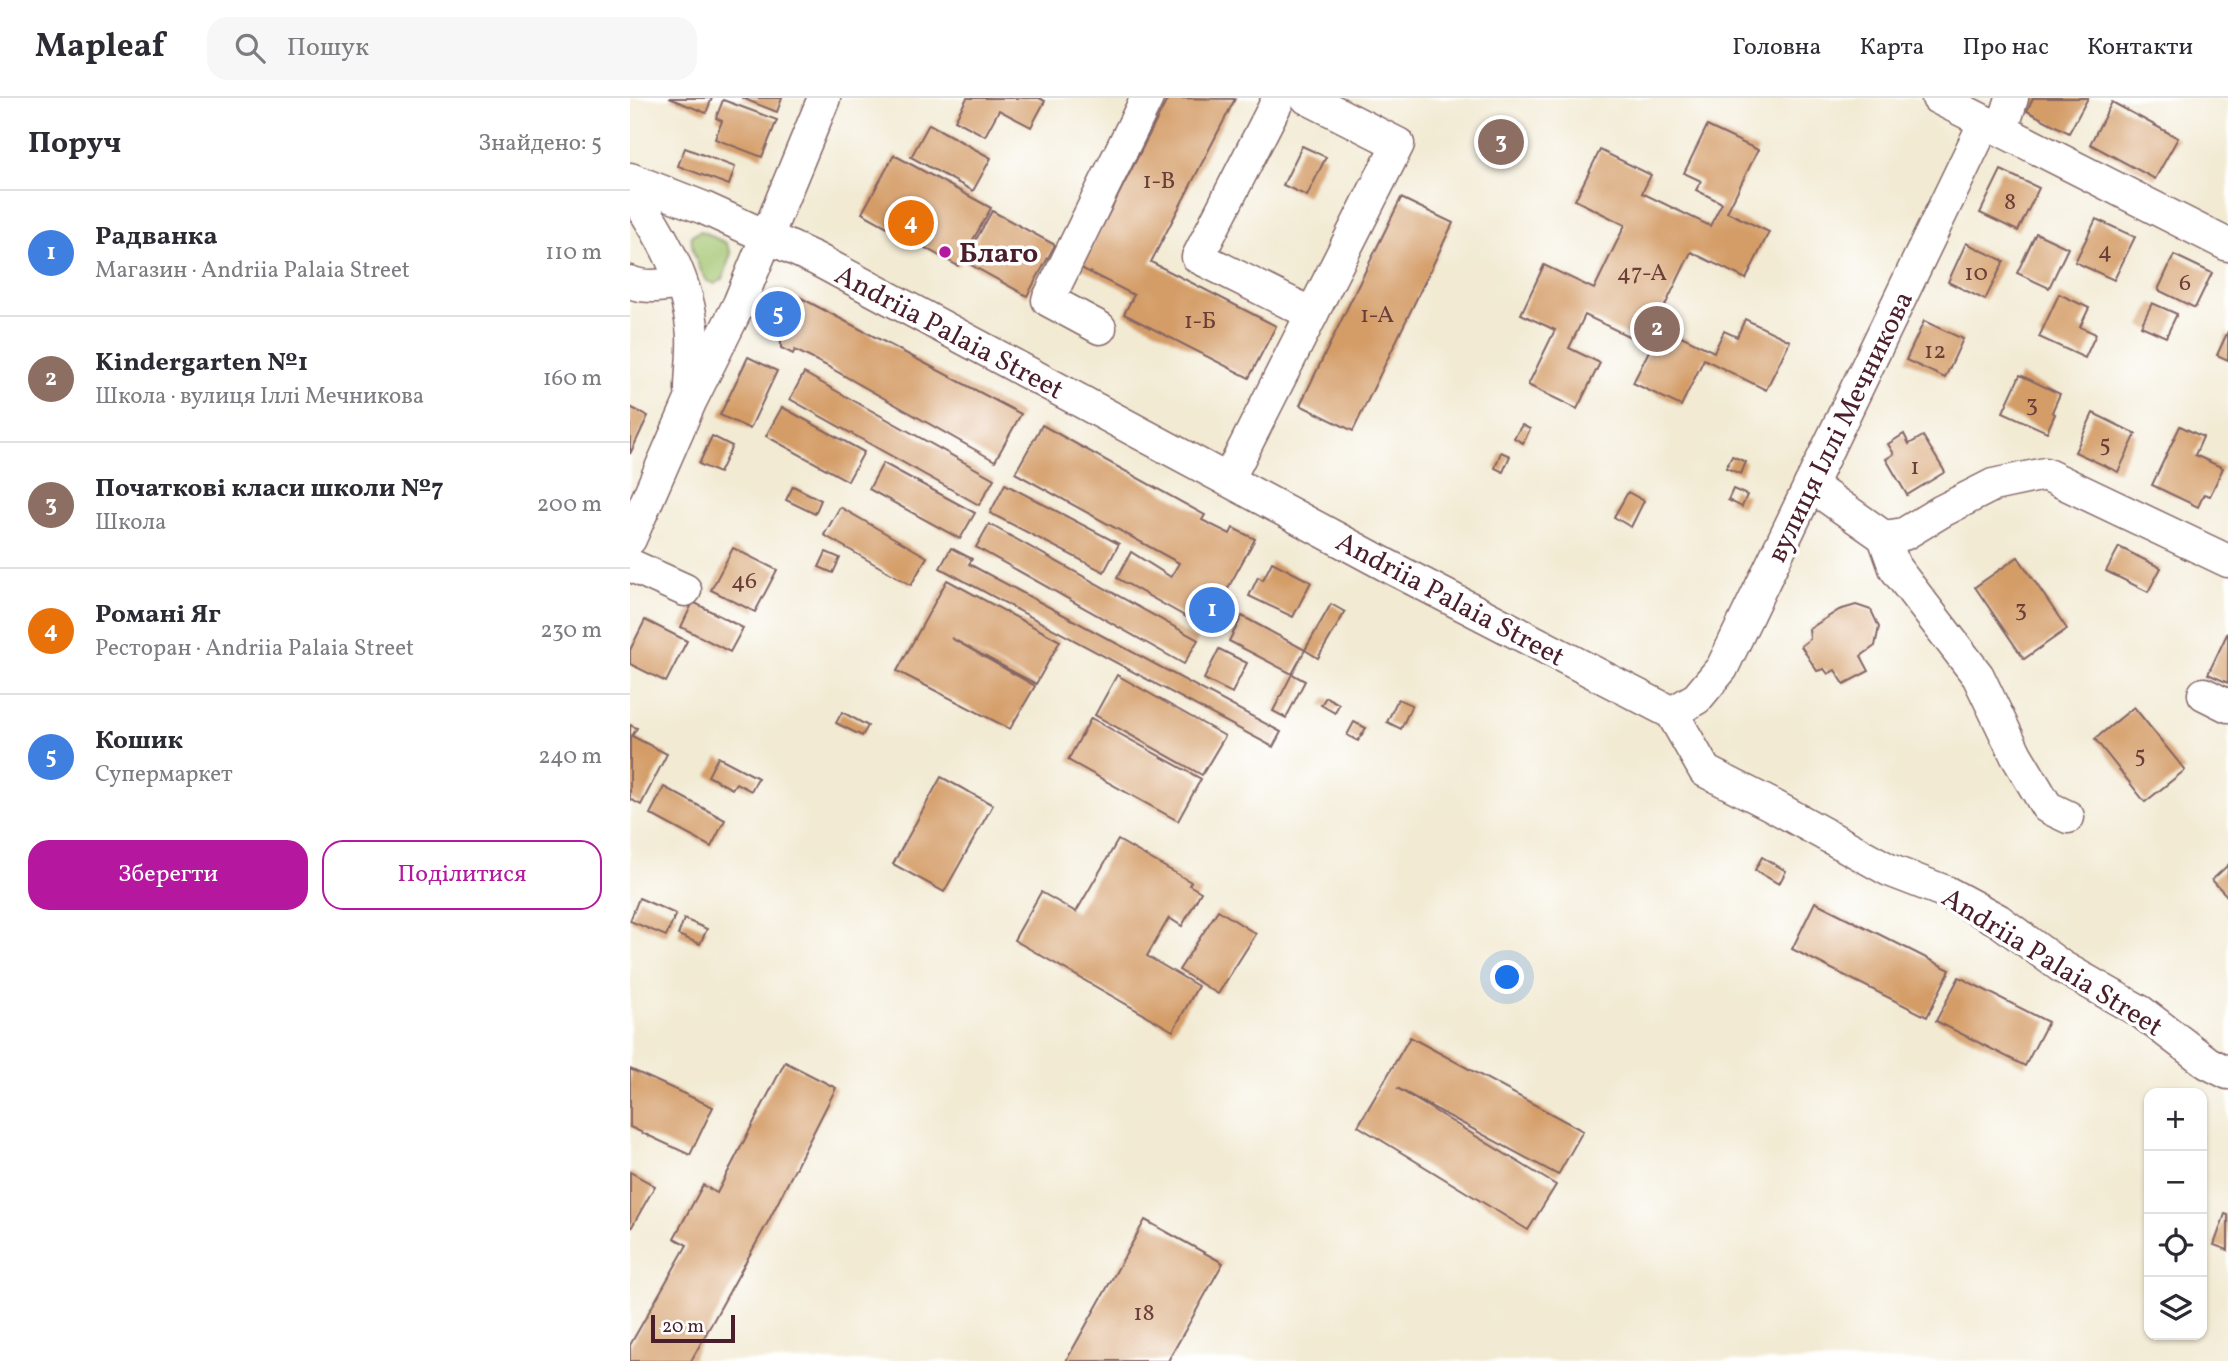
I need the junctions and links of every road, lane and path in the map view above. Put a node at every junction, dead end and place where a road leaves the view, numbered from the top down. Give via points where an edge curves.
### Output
1 (824, 98) edge
2 (1147, 98) edge
3 (1279, 98) edge
4 (1307, 98) edge
5 (1938, 98) edge
6 (2012, 98) edge
7 (1994, 126) junction
8 (630, 179) edge
9 (630, 188) edge
10 (767, 235) junction
11 (2226, 238) edge
12 (630, 282) edge
13 (681, 283) junction
14 (1312, 314) junction
15 (1100, 328) dead end
16 (690, 402) junction
17 (1228, 480) junction
18 (1810, 485) junction
19 (1884, 537) junction
20 (630, 539) edge
21 (2228, 561) edge
22 (630, 565) edge
23 (685, 590) dead end
24 (1672, 713) junction
25 (2068, 817) dead end
26 (2228, 1073) edge

1 - 10 street
2 - 15 street via 1048,300
3 - 14 street via 1198,257
4 - 14 street via 1398,144
5 - 7 street
6 - 7 street, вулиця Іллі Мечникова
7 - 11 street
7 - 18 street, вулиця Іллі Мечникова
8 - 10 street, Andriia Palaia Street
9 - 13 street via 666,246
10 - 16 street
10 - 17 street, Andriia Palaia Street
12 - 13 street
13 - 16 street via 693,335
14 - 17 street
16 - 20 street
17 - 24 street, Andriia Palaia Street
18 - 19 street
18 - 24 street, вулиця Іллі Мечникова via 1722,668 1697,698
19 - 21 street via 1904,534 1993,485 2045,474
19 - 25 street via 1895,568 1978,676 2047,807
22 - 23 street
24 - 26 street, Andriia Palaia Street via 1705,771 1889,870 1946,892 1998,920 2062,967 2141,1012

